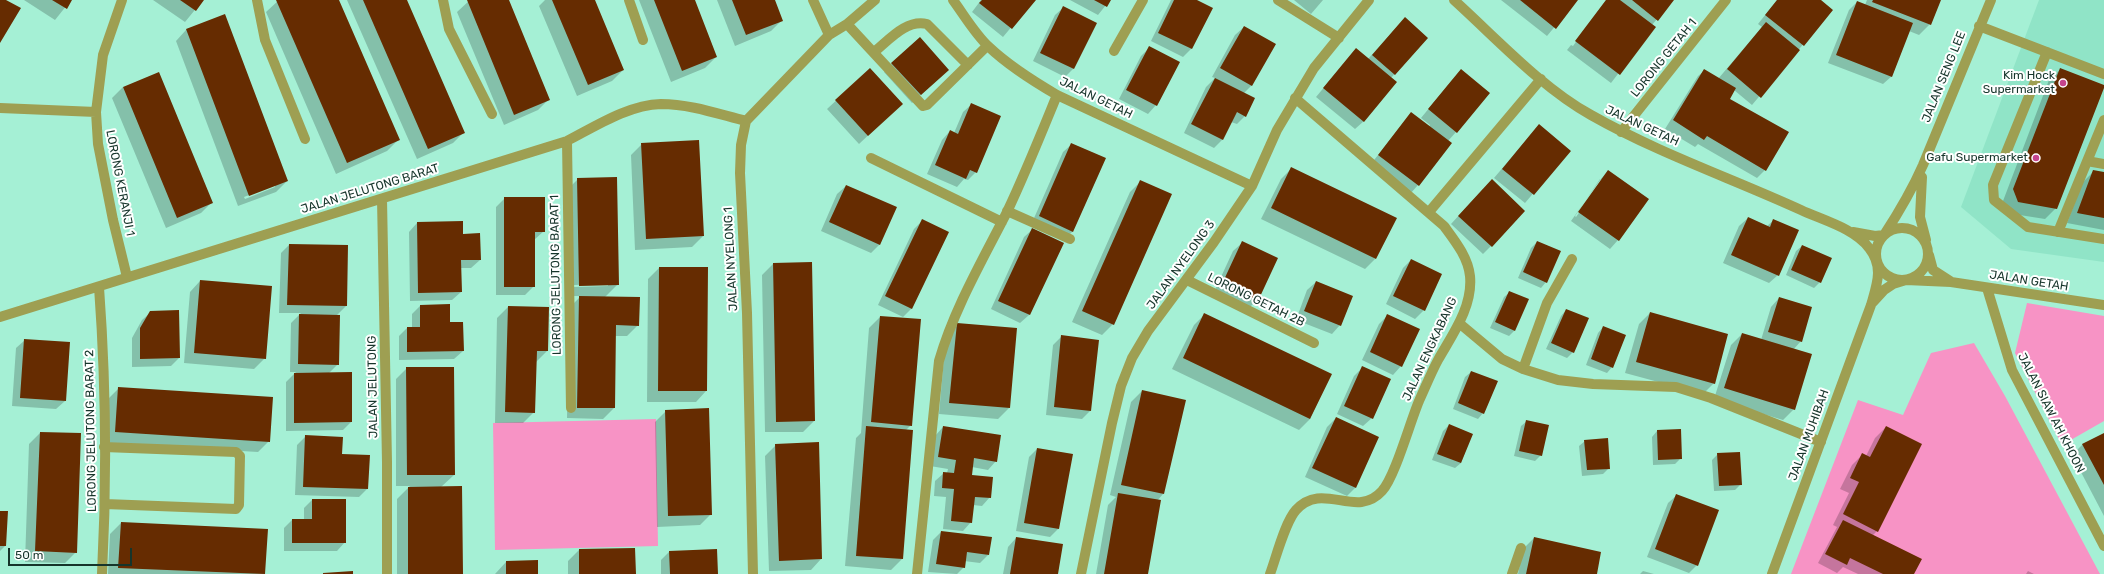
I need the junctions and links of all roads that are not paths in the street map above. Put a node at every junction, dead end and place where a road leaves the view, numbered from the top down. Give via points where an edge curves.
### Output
1 (122, 0) edge
2 (257, 0) edge
3 (443, 0) edge
4 (629, 0) edge
5 (812, 0) edge
6 (875, 0) edge
7 (953, 0) edge
8 (1143, 0) edge
9 (1278, 0) edge
10 (1368, 0) edge
11 (1454, 0) edge
12 (1726, 0) edge
13 (1991, 0) edge
14 (847, 24) junction
15 (1979, 26) junction
16 (829, 35) junction
17 (1339, 38) junction
18 (643, 40) dead end
19 (987, 46) junction
20 (1114, 51) dead end
21 (874, 52) junction
22 (2047, 52) junction
23 (968, 65) junction
24 (2104, 74) edge
25 (1541, 79) junction
26 (1057, 95) junction
27 (1295, 98) junction
28 (0, 108) edge
29 (96, 112) junction
30 (492, 114) dead end
31 (2104, 120) edge
32 (746, 122) junction
33 (1621, 132) junction
34 (305, 139) dead end
35 (567, 141) junction
36 (871, 158) dead end
37 (2087, 161) junction
38 (2104, 164) edge
39 (1923, 165) junction
40 (1252, 186) junction
41 (382, 199) junction
42 (1007, 211) junction
43 (1428, 212) junction
44 (1002, 222) junction
45 (1846, 230) junction
46 (2058, 232) junction
47 (1884, 234) junction
48 (1070, 239) dead end
49 (2104, 239) edge
50 (1927, 246) junction
51 (1572, 259) dead end
52 (1876, 260) junction
53 (127, 277) junction
54 (1187, 280) junction
55 (1906, 280) junction
56 (1950, 282) junction
57 (98, 288) junction
58 (1987, 288) junction
59 (1871, 305) junction
60 (2104, 305) edge
61 (0, 317) edge
62 (1459, 323) junction
63 (1314, 343) dead end
64 (1523, 369) junction
65 (571, 408) dead end
66 (1821, 442) junction
67 (104, 447) junction
68 (106, 504) junction
69 (2104, 546) edge
70 (1521, 548) dead end
71 (102, 574) edge
72 (387, 574) edge
73 (753, 574) edge
74 (917, 574) edge
75 (1080, 574) edge
76 (1270, 574) edge
77 (1512, 574) edge
78 (1772, 574) edge

1 - 29 street, LORONG KERANJI 1 via 103,55
2 - 34 street via 265,40
3 - 30 street via 449,29
4 - 18 street
5 - 16 street
6 - 14 street
7 - 19 street, JALAN GETAH
8 - 20 street
9 - 17 street
10 - 17 street, JALAN NYELONG 3
11 - 25 street, JALAN GETAH
12 - 33 street, LORONG GETAH 1
13 - 15 street, JALAN SENG LEE
14 - 16 street
14 - 21 street
15 - 22 street
15 - 39 street, JALAN SENG LEE
16 - 32 street
17 - 27 street, JALAN NYELONG 3 via 1314,68
19 - 23 street
19 - 26 street, JALAN GETAH
21 - 23 street via 904,28 922,22
21 - 23 street via 923,106
22 - 24 street
22 - 46 street via 1992,192 1994,200 2028,228
25 - 33 street, JALAN GETAH via 1589,114
25 - 43 street
26 - 40 street, JALAN GETAH
26 - 42 street
27 - 40 street, JALAN NYELONG 3
27 - 43 street, JALAN ENGKABANG
28 - 29 street
29 - 53 street, LORONG KERANJI 1 via 98,144
31 - 37 street
32 - 35 street, JALAN JELUTONG BARAT via 688,106 661,104 637,108
32 - 73 street, JALAN NYELONG 1 via 741,145 740,174 747,313
33 - 45 street, JALAN GETAH
35 - 41 street, JALAN JELUTONG BARAT
35 - 65 street, LORONG JELUTONG BARAT 1
36 - 44 street
37 - 38 street
37 - 46 street
39 - 47 street, JALAN SENG LEE via 1913,188
39 - 50 street, JALAN SENG LEE via 1919,204
40 - 54 street, JALAN NYELONG 3
41 - 53 street, JALAN JELUTONG BARAT
41 - 72 street, JALAN JELUTONG
42 - 44 street
42 - 48 street
43 - 62 street, JALAN ENGKABANG via 1444,226 1467,262 1470,293
44 - 74 street via 958,307 946,335 939,361
45 - 47 street, JALAN GETAH via 1867,235
45 - 52 street, JALAN GETAH via 1869,247
46 - 49 street
47 - 50 street via 1900,227 1909,228 1917,231
47 - 52 street via 1876,251
50 - 55 street via 1928,255 1924,268 1915,277
50 - 56 street, JALAN GETAH via 1933,270
51 - 64 street via 1547,303
52 - 55 street via 1887,276
52 - 59 street, JALAN MUHIBAH via 1879,271
53 - 57 street, JALAN JELUTONG BARAT
54 - 63 street, LORONG GETAH 2B
54 - 75 street, JALAN NYELONG 3 via 1148,331 1132,358 1121,386
55 - 56 street, JALAN GETAH
55 - 59 street, JALAN MUHIBAH via 1884,290
56 - 58 street, JALAN GETAH
57 - 61 street, JALAN JELUTONG BARAT
57 - 67 street, LORONG JELUTONG BARAT 2 via 103,352
58 - 60 street, JALAN GETAH
58 - 69 street, JALAN SIAW AH KHOON via 2012,370
59 - 66 street, JALAN MUHIBAH
62 - 64 street via 1502,359
62 - 76 street, JALAN ENGKABANG via 1419,402 1383,490 1371,501 1323,497 1310,499 1296,510
64 - 66 street via 1558,380 1676,387 1711,398
66 - 78 street, JALAN MUHIBAH
67 - 68 street, LORONG JELUTONG BARAT 2
67 - 68 street via 236,452 240,456 239,505 236,509
68 - 71 street, LORONG JELUTONG BARAT 2
70 - 77 street

